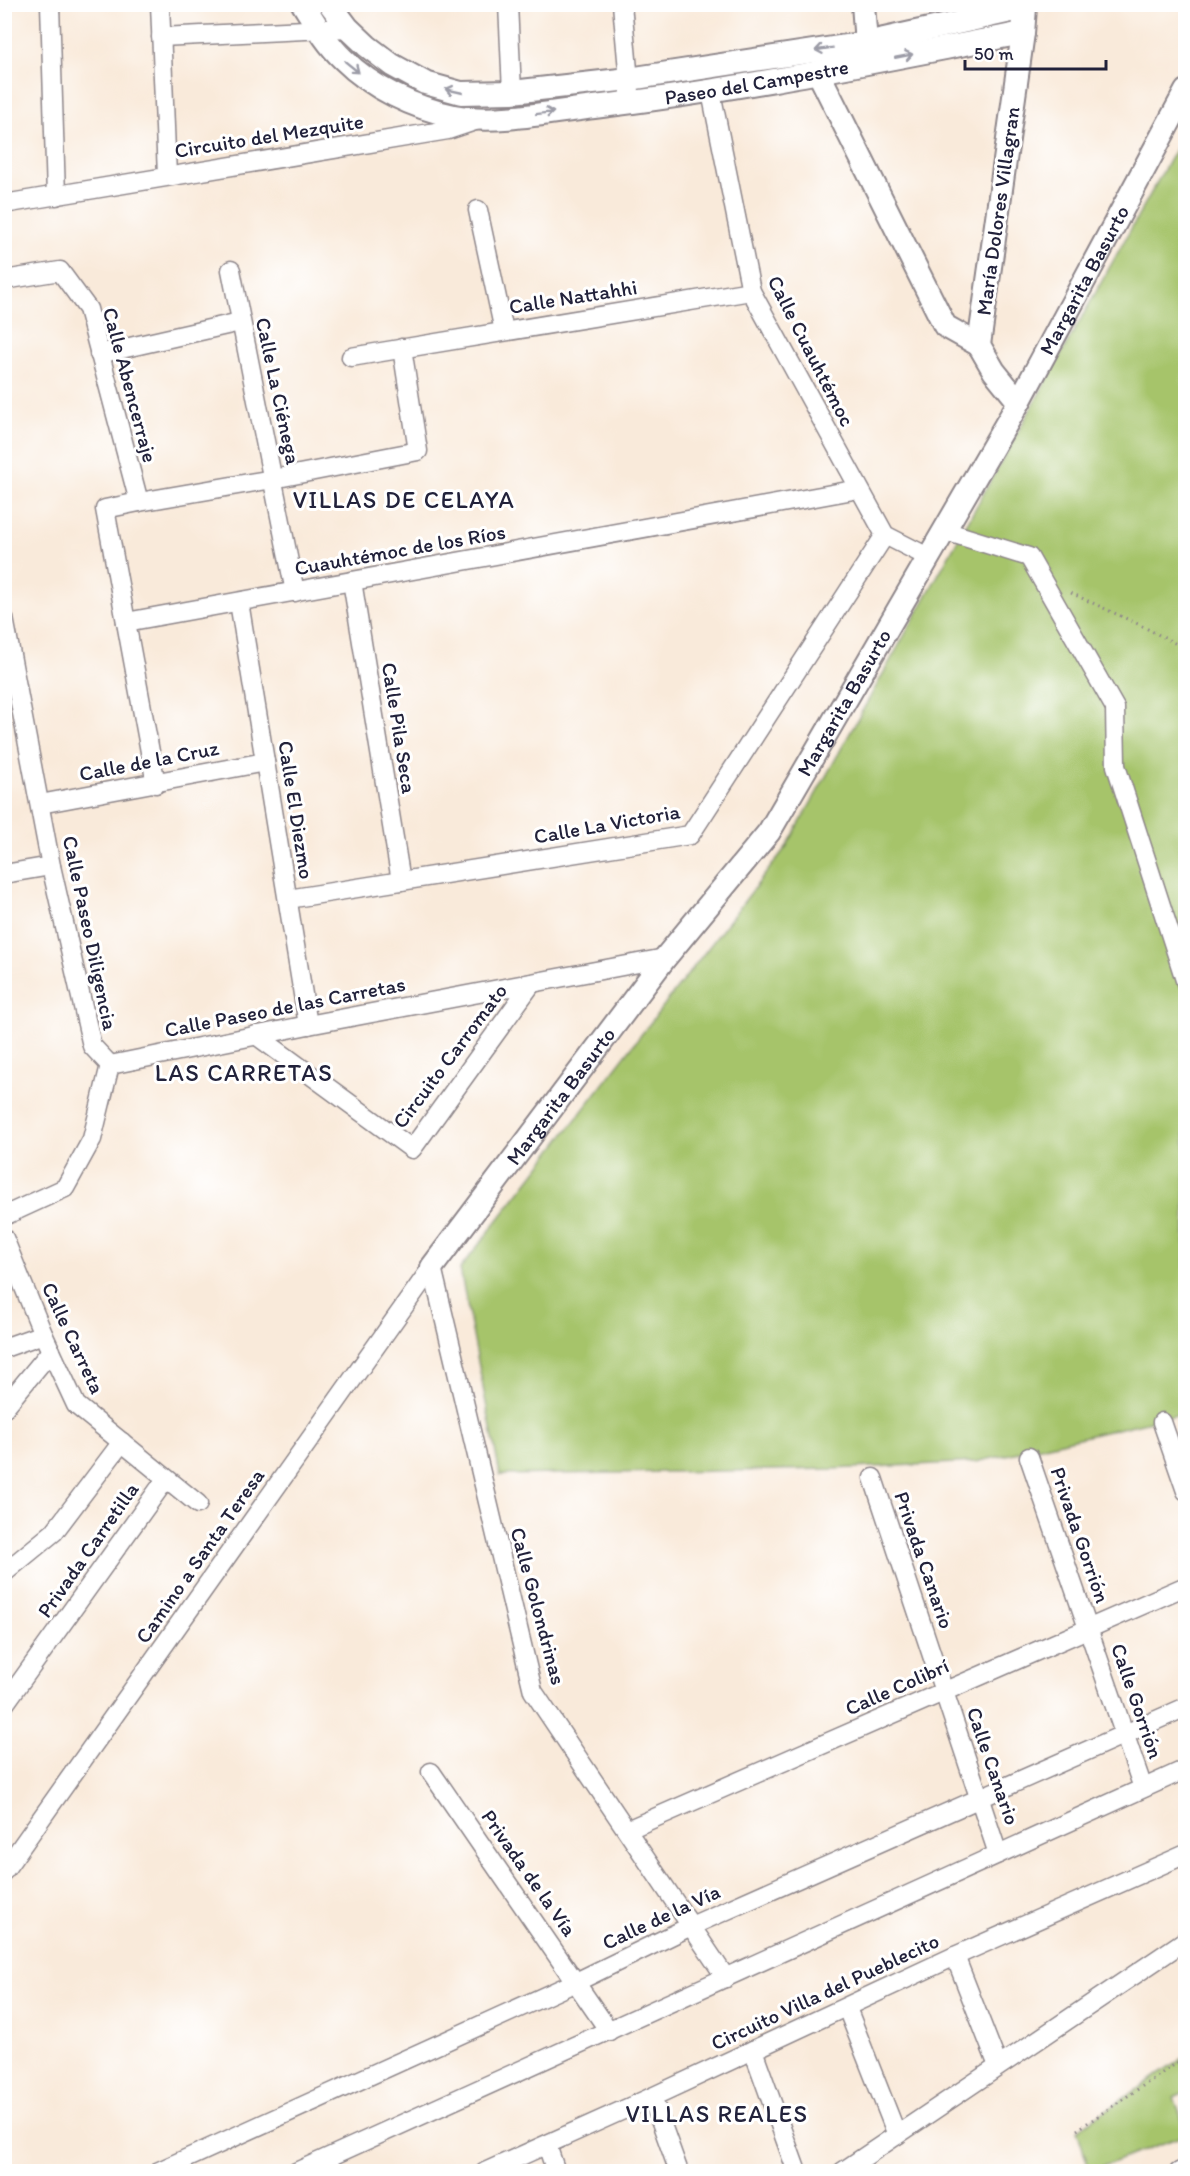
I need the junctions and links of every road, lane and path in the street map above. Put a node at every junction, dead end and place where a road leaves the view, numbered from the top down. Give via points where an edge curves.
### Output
1 (50, 4) edge
2 (160, 4) edge
3 (303, 4) edge
4 (330, 4) edge
5 (508, 4) edge
6 (621, 4) edge
7 (863, 4) edge
8 (1025, 6) edge
9 (348, 28) junction
10 (319, 29) junction
11 (1023, 33) junction
12 (161, 37) junction
13 (867, 53) junction
14 (818, 72) junction
15 (629, 79) junction
16 (1185, 91) edge
17 (512, 92) junction
18 (711, 92) junction
19 (631, 103) junction
20 (487, 117) junction
21 (167, 176) junction
22 (56, 196) junction
23 (10, 203) dead end
24 (478, 210) dead end
25 (231, 270) dead end
26 (4, 280) edge
27 (751, 291) junction
28 (240, 322) junction
29 (504, 331) junction
30 (979, 345) junction
31 (402, 348) junction
32 (99, 354) junction
33 (351, 357) dead end
34 (1019, 402) junction
35 (273, 479) junction
36 (859, 489) junction
37 (139, 501) junction
38 (945, 531) junction
39 (885, 535) junction
40 (930, 558) junction
41 (1042, 580) junction
42 (352, 581) junction
43 (295, 592) junction
44 (239, 602) junction
45 (4, 618) edge
46 (126, 622) junction
47 (1185, 649) edge
48 (265, 762) junction
49 (156, 783) junction
50 (40, 804) junction
51 (51, 866) junction
52 (4, 874) edge
53 (401, 881) junction
54 (288, 899) junction
55 (665, 958) junction
56 (532, 983) junction
57 (1185, 983) edge
58 (308, 1024) junction
59 (256, 1035) junction
60 (110, 1065) junction
61 (4, 1216) edge
62 (4, 1238) edge
63 (432, 1267) junction
64 (43, 1334) junction
65 (4, 1348) edge
66 (51, 1351) junction
67 (4, 1408) edge
68 (1162, 1422) dead end
69 (122, 1442) junction
70 (1029, 1457) dead end
71 (873, 1478) dead end
72 (166, 1479) junction
73 (1185, 1491) edge
74 (198, 1504) dead end
75 (4, 1573) edge
76 (1185, 1586) edge
77 (1089, 1628) junction
78 (944, 1691) junction
79 (4, 1706) edge
80 (1185, 1707) edge
81 (1124, 1733) junction
82 (1185, 1769) edge
83 (431, 1772) dead end
84 (1143, 1788) junction
85 (980, 1799) junction
86 (627, 1830) junction
87 (998, 1854) junction
88 (1185, 1854) edge
89 (4, 1871) edge
90 (691, 1926) junction
91 (1185, 1940) edge
92 (955, 1956) junction
93 (726, 1978) junction
94 (576, 1982) junction
95 (847, 2008) junction
96 (609, 2031) junction
97 (753, 2050) junction
98 (1185, 2057) edge
99 (998, 2066) junction
100 (652, 2097) junction
101 (1077, 2130) dead end
102 (897, 2134) junction
103 (547, 2145) junction
104 (1185, 2169) edge
105 (157, 2172) edge
106 (296, 2172) edge
107 (485, 2172) edge
108 (556, 2172) edge
109 (679, 2172) edge
110 (797, 2172) edge
111 (842, 2172) edge
112 (1179, 2172) edge

1 - 22 street
2 - 12 street
3 - 10 street, Paseo del Campestre
4 - 9 street, Paseo del Campestre
5 - 17 street
6 - 15 street
7 - 13 street
8 - 11 street, María Dolores Villagran
8 - 13 street, Paseo del Campestre
9 - 10 street
17 -> 9 street, Paseo del Campestre via 461,93 425,83 392,65
10 - 12 street
10 -> 20 street, Paseo del Campestre via 342,59 377,87 415,105 456,116
13 -> 11 street, Paseo del Campestre
11 - 30 street, María Dolores Villagran
12 - 21 street
13 - 14 street, Paseo del Campestre
13 -> 15 street, Paseo del Campestre
14 - 18 street, Paseo del Campestre
14 - 30 street via 945,326
15 - 17 street, Paseo del Campestre
15 - 19 street
16 - 34 street, Margarita Basurto
18 - 19 street, Paseo del Campestre
18 - 27 street, Calle Cuauhtémoc
20 -> 19 street, Paseo del Campestre
20 - 21 street, Circuito del Mezquite via 448,130
21 - 22 street, Circuito del Mezquite
22 - 23 street, Circuito del Mezquite
24 - 29 street
25 - 28 street, Calle La Ciénega
26 - 32 street, Calle Abencerraje via 60,271 88,309
27 - 29 street, Calle Nattahhi
27 - 36 street, Calle Cuauhtémoc
28 - 32 street
28 - 35 street, Calle La Ciénega
29 - 31 street, Calle Nattahhi
30 - 34 street, María Dolores Villagran
31 - 33 street, Calle Nattahhi
31 - 35 street via 418,451
32 - 37 street, Calle Abencerraje
34 - 38 street, Margarita Basurto
35 - 37 street
35 - 43 street, Calle La Ciénega
36 - 39 street, Calle Cuauhtémoc
36 - 42 street, Cuauhtémoc de los Ríos
37 - 46 street via 105,509
38 - 40 street, Margarita Basurto
38 - 41 street via 1029,557
39 - 40 street
39 - 53 street, Calle La Victoria via 690,835
40 - 55 street, Margarita Basurto via 769,832
41 - 47 path
41 - 57 street via 1115,708 1116,766
42 - 43 street, Cuauhtémoc de los Ríos
42 - 53 street, Calle Pila Seca
43 - 44 street, Cuauhtémoc de los Ríos
44 - 46 street, Cuauhtémoc de los Ríos
44 - 48 street, Calle El Diezmo
45 - 50 street, Calle Paseo Diligencia
46 - 49 street
48 - 49 street, Calle de la Cruz
48 - 54 street, Calle El Diezmo
49 - 50 street, Calle de la Cruz
50 - 51 street, Calle Paseo Diligencia
51 - 52 street
51 - 60 street, Calle Paseo Diligencia via 92,1046
53 - 54 street, Calle La Victoria
54 - 58 street, Calle El Diezmo
55 - 56 street, Calle Paseo de las Carretas
55 - 63 street, Margarita Basurto
56 - 58 street, Calle Paseo de las Carretas
56 - 59 street, Circuito Carromato via 412,1149
58 - 59 street, Calle Paseo de las Carretas
59 - 60 street, Calle Paseo de las Carretas
60 - 61 street via 92,1139 65,1188
62 - 64 street, Calle Carreta
63 - 86 street, Calle Golondrinas via 533,1691
63 - 89 street, Camino a Santa Teresa
64 - 65 street
64 - 66 street, Calle Carreta
66 - 67 street
66 - 69 street, Calle Carreta via 76,1405
68 - 73 street
69 - 72 street, Calle Carreta
69 - 75 street via 54,1532
70 - 77 street, Privada Gorrión
71 - 78 street, Privada Canario
72 - 74 street, Calle Carreta
72 - 79 street, Privada Carretilla
76 - 77 street, Calle Colibrí
77 - 78 street, Calle Colibrí
77 - 81 street, Calle Gorrión
78 - 85 street, Calle Canario
78 - 86 street, Calle Colibrí
80 - 81 street, Calle de la Vía
81 - 84 street, Calle Gorrión
81 - 85 street, Calle de la Vía
82 - 84 street
83 - 94 street, Privada de la Vía
84 - 87 street
85 - 87 street, Calle Canario
85 - 90 street, Calle de la Vía
86 - 90 street, Calle Golondrinas
87 - 93 street
88 - 92 street, Circuito Villa del Pueblecito
90 - 93 street, Calle Golondrinas
90 - 94 street, Calle de la Vía
91 - 99 street
92 - 95 street, Circuito Villa del Pueblecito
92 - 99 street
93 - 96 street
94 - 96 street, Privada de la Vía
94 - 105 street, Calle de la Vía
95 - 97 street, Circuito Villa del Pueblecito
95 - 102 street
96 - 106 street
97 - 100 street, Circuito Villa del Pueblecito
97 - 110 street
98 - 101 path
99 - 102 street
100 - 103 street, Circuito Villa del Pueblecito
100 - 109 street
102 - 111 street
103 - 107 street, Circuito Villa del Pueblecito
103 - 108 street
104 - 112 street

